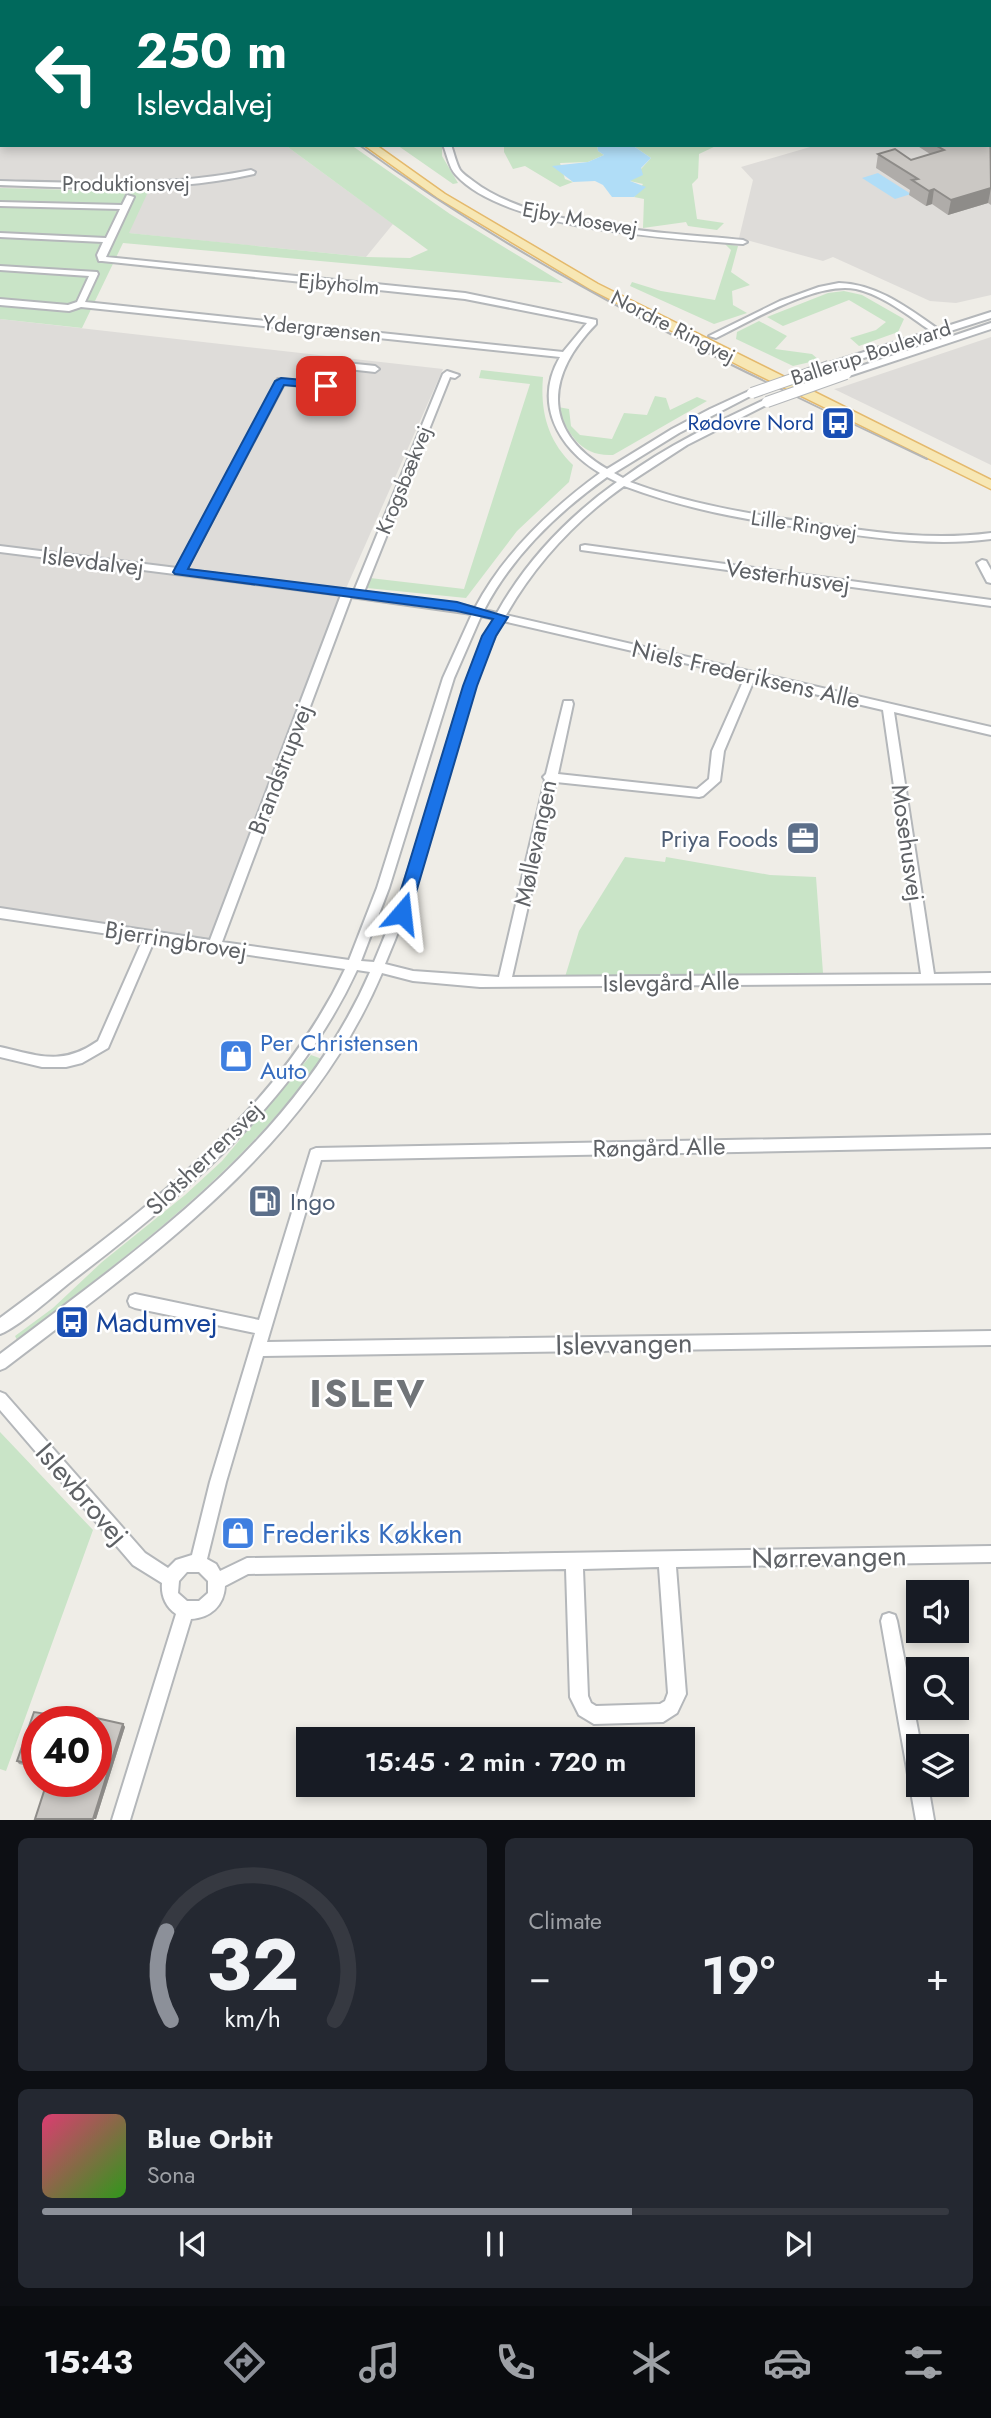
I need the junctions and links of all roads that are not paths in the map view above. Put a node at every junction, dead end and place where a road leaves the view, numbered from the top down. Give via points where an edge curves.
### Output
1 (372, 147) edge
2 (384, 147) edge
3 (448, 147) edge
4 (251, 172) dead end
5 (0, 183) edge
6 (130, 197) dead end
7 (0, 204) edge
8 (125, 207) junction
9 (0, 235) edge
10 (108, 240) junction
11 (743, 242) dead end
12 (0, 268) edge
13 (0, 302) edge
14 (80, 304) junction
15 (991, 315) edge
16 (991, 326) edge
17 (937, 332) junction
18 (713, 336) junction
19 (949, 340) junction
20 (564, 355) junction
21 (375, 369) dead end
22 (455, 375) dead end
23 (752, 393) joint
24 (734, 401) junction
25 (767, 402) joint
26 (606, 472) junction
27 (991, 475) edge
28 (623, 480) junction
29 (991, 485) edge
30 (991, 536) edge
31 (550, 547) junction
32 (585, 548) dead end
33 (0, 550) edge
34 (982, 563) dead end
35 (180, 572) junction
36 (991, 580) edge
37 (352, 593) junction
38 (991, 603) edge
39 (478, 611) junction
40 (501, 617) junction
41 (751, 675) junction
42 (568, 704) dead end
43 (888, 708) junction
44 (991, 731) edge
45 (549, 777) junction
46 (0, 913) edge
47 (150, 937) junction
48 (214, 946) junction
49 (353, 964) junction
50 (380, 968) junction
51 (928, 978) junction
52 (991, 978) edge
53 (505, 982) junction
54 (0, 1052) edge
55 (991, 1141) edge
56 (327, 1155) joint
57 (135, 1301) dead end
58 (0, 1327) edge
59 (264, 1328) junction
60 (991, 1338) edge
61 (258, 1349) junction
62 (0, 1363) edge
63 (0, 1399) edge
64 (991, 1554) edge
65 (667, 1560) junction
66 (574, 1561) junction
67 (198, 1563) junction
68 (172, 1579) junction
69 (217, 1581) junction
70 (185, 1610) junction
71 (889, 1622) dead end
72 (910, 1734) edge
73 (921, 1797) edge
74 (121, 1819) edge
75 (925, 1819) edge

1 - 29 main road, Nordre Ringvej via 555,267
2 - 18 main road, Nordre Ringvej via 523,237
3 - 11 street, Ejby Mosevej via 453,169 462,179 476,190 524,210 596,226
4 - 5 street, Produktionsvej via 181,186
6 - 8 street
7 - 8 street
8 - 10 street
9 - 10 street
10 - 20 street, Ejbyholm via 101,255 107,260 465,296 593,322
12 - 14 street via 94,274
13 - 14 street, Ydergrænsen via 69,308
14 - 20 street, Ydergrænsen
15 - 17 street, Ballerup Boulevard
16 - 19 street, Ballerup Boulevard
17 - 18 street via 863,289 846,285 821,289
17 - 19 street
17 - 23 street, Ballerup Boulevard, bridge
18 - 27 main road, Nordre Ringvej
19 - 25 street, Ballerup Boulevard, bridge
20 - 26 street via 553,386 557,425 577,455
21 - 35 street via 336,365 326,386 281,381
22 - 37 street, Krogsbækvej via 447,374
23 - 24 street, Slotsherrensvej
24 - 26 street, Slotsherrensvej
24 - 28 street, Slotsherrensvej via 636,461
25 - 28 street, Slotsherrensvej via 696,435
26 - 28 street
26 - 31 street, Slotsherrensvej via 605,486 557,530
26 - 39 street, Slotsherrensvej via 515,558
28 - 30 street, Lille Ringvej via 677,502 765,520 924,541
28 - 31 street, Slotsherrensvej
31 - 40 street, Slotsherrensvej
32 - 38 street, Vesterhusvej
33 - 35 street, Islevdalvej
34 - 36 street
35 - 37 street, Islevdalvej
37 - 39 street, Islevdalvej
37 - 48 street, Brandstrupvej
39 - 40 street, Niels Frederiksens Alle
39 - 49 street, Slotsherrensvej via 448,682 376,910
40 - 41 street, Niels Frederiksens Alle
40 - 50 street, Slotsherrensvej via 470,686 402,913
41 - 43 street, Niels Frederiksens Alle
41 - 45 street via 718,751 714,782 699,793
42 - 45 street, Møllevangen
43 - 44 street, Niels Frederiksens Alle
43 - 51 street, Mosehusvej
45 - 53 street, Møllevangen
46 - 47 street, Bjerringbrovej
47 - 48 street, Bjerringbrovej
47 - 54 street via 103,1044 91,1054 61,1065
48 - 49 street, Bjerringbrovej
49 - 50 street, Islevgård Alle
49 - 58 street, Slotsherrensvej via 308,1043 245,1123 143,1218
50 - 53 street, Islevgård Alle
50 - 62 street, Slotsherrensvej via 314,1082 244,1165 164,1236
51 - 52 street, Islevgård Alle
51 - 53 street, Islevgård Alle
55 - 56 street, Røngård Alle
56 - 59 street via 316,1154
57 - 59 street
59 - 61 street
60 - 61 street, Islevvangen
61 - 67 street
63 - 68 street, Islevbrovej via 139,1559
64 - 65 street, Nørrevangen
65 - 66 street, Nørrevangen
65 - 66 street via 677,1694 671,1707 663,1713 594,1715 579,1697
66 - 69 street, Nørrevangen via 247,1566
67 - 68 street via 183,1567
67 - 69 street via 207,1566
68 - 70 street via 171,1599
69 - 70 street via 212,1600 195,1611
70 - 74 street
71 - 72 street
73 - 75 street

